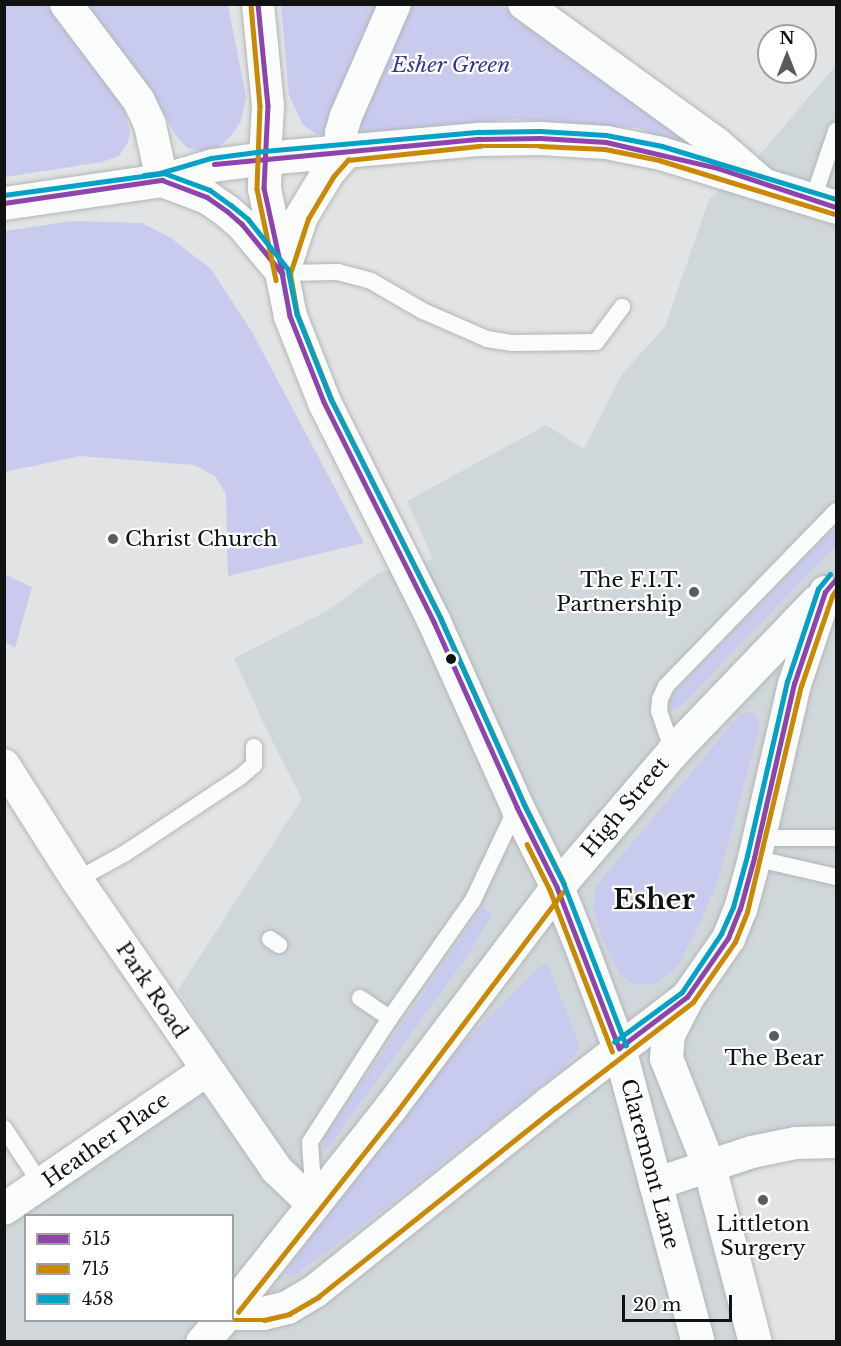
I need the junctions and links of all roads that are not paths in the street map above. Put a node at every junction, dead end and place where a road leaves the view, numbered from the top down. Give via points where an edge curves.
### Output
1 (66, 4) edge
2 (258, 4) edge
3 (395, 4) edge
4 (524, 4) edge
5 (837, 130) edge
6 (344, 153) junction
7 (265, 158) junction
8 (162, 180) junction
9 (761, 182) junction
10 (4, 203) edge
11 (825, 203) edge
12 (282, 273) junction
13 (622, 308) dead end
14 (837, 511) edge
15 (831, 586) edge
16 (254, 747) dead end
17 (673, 751) junction
18 (4, 765) edge
19 (517, 807) junction
20 (837, 838) edge
21 (757, 848) junction
22 (837, 877) edge
23 (77, 880) junction
24 (557, 887) junction
25 (687, 997) junction
26 (360, 998) dead end
27 (390, 1018) junction
28 (619, 1048) junction
29 (207, 1070) junction
30 (4, 1128) edge
31 (837, 1142) edge
32 (709, 1166) junction
33 (41, 1184) junction
34 (655, 1184) junction
35 (314, 1205) junction
36 (4, 1209) edge
37 (234, 1305) edge
38 (234, 1313) edge
39 (219, 1322) edge
40 (202, 1341) edge
41 (698, 1341) edge
42 (755, 1341) edge

1 - 8 street via 139,101 150,125
2 - 7 street via 268,106
3 - 6 street via 346,116 341,132
4 - 9 street via 716,143
5 - 11 lane
6 - 7 main road
6 - 9 main road via 480,139 606,142 661,153
6 - 12 main road via 301,216
7 - 8 main road via 213,165
7 - 12 main road, Claremont Lane via 264,188
8 - 10 main road
8 - 12 main road via 207,197 226,211 242,224
9 - 11 main road
12 - 13 lane via 338,272 371,281 423,311 487,339 513,343 596,342
12 - 19 main road, Claremont Lane via 290,316 324,402 434,622
14 - 17 lane, High Street via 666,686 659,711
15 - 17 main road, High Street
15 - 21 main road, High Street via 794,684
16 - 23 lane via 254,765 240,777 124,854
17 - 24 main road, High Street
18 - 23 street, Park Road
19 - 24 main road, Claremont Lane
19 - 27 lane via 472,900
20 - 21 lane
21 - 22 lane
21 - 25 main road, High Street via 728,938
23 - 29 street, Park Road
24 - 28 main road, Claremont Lane
24 - 35 main road, High Street
25 - 28 main road, High Street
25 - 32 main road, Claremont Lane via 668,1034 666,1058
26 - 27 lane
27 - 35 lane via 310,1142
28 - 34 main road, Claremont Lane
28 - 38 main road, High Street via 314,1291 287,1306 263,1313
29 - 33 street, Heather Place
29 - 35 street, Park Road via 276,1169
30 - 33 lane
31 - 32 street via 796,1143
32 - 34 street
32 - 42 main road, Claremont Lane
33 - 36 street, Heather Place
34 - 41 main road, Claremont Lane
35 - 37 main road, High Street
39 - 40 main road

